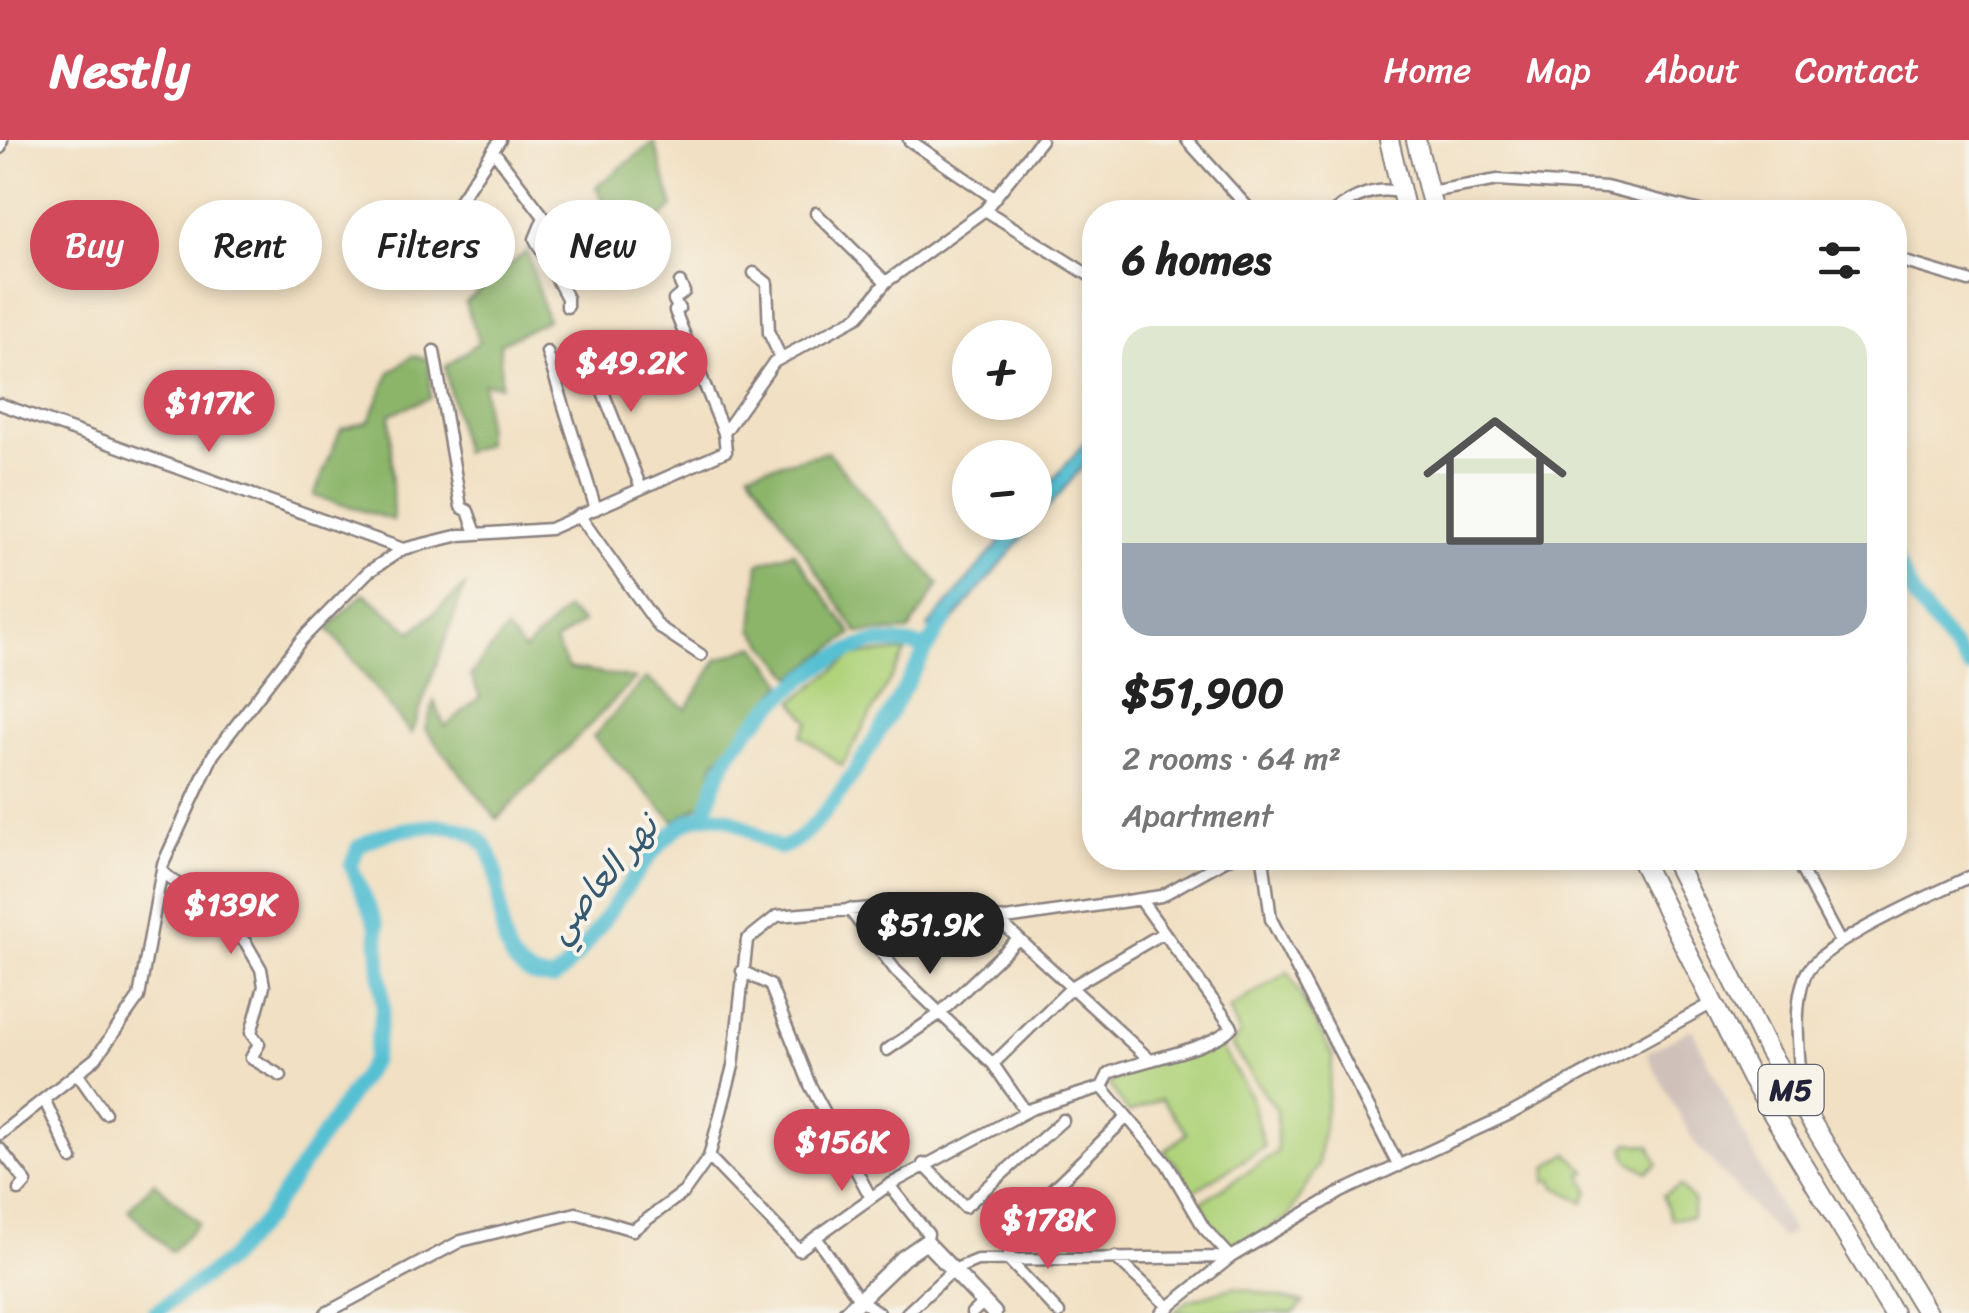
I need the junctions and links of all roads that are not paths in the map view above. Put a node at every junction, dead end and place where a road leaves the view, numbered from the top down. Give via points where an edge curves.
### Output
1 (2, 140) edge
2 (908, 140) edge
3 (1041, 140) edge
4 (1187, 140) edge
5 (1388, 140) edge
6 (1416, 140) edge
7 (497, 145) edge
8 (0, 148) edge
9 (1429, 192) junction
10 (1401, 193) junction
11 (994, 198) junction
12 (460, 200) edge
13 (1241, 200) edge
14 (1354, 200) edge
15 (1403, 200) edge
16 (1431, 200) edge
17 (1657, 200) edge
18 (985, 210) junction
19 (816, 214) dead end
20 (1907, 263) edge
21 (1082, 271) edge
22 (754, 272) dead end
23 (1969, 281) edge
24 (886, 282) junction
25 (680, 283) dead end
26 (566, 307) dead end
27 (434, 351) dead end
28 (547, 352) dead end
29 (588, 354) dead end
30 (780, 356) junction
31 (0, 404) edge
32 (724, 433) junction
33 (641, 488) junction
34 (596, 509) junction
35 (579, 516) junction
36 (476, 533) junction
37 (403, 549) junction
38 (701, 656) dead end
39 (1208, 870) edge
40 (1264, 870) edge
41 (1646, 870) edge
42 (1679, 870) edge
43 (1801, 870) edge
44 (162, 872) junction
45 (1969, 877) edge
46 (1140, 899) junction
47 (849, 909) junction
48 (995, 918) junction
49 (1163, 933) junction
50 (1017, 940) junction
51 (1840, 942) junction
52 (742, 971) junction
53 (1073, 986) junction
54 (1711, 1004) junction
55 (938, 1014) junction
56 (887, 1050) dead end
57 (1148, 1058) junction
58 (993, 1064) junction
59 (77, 1073) junction
60 (281, 1076) dead end
61 (1102, 1087) junction
62 (44, 1099) junction
63 (1803, 1110) junction
64 (105, 1112) dead end
65 (1026, 1112) junction
66 (1126, 1118) junction
67 (1063, 1120) dead end
68 (0, 1134) edge
69 (0, 1149) edge
70 (709, 1157) junction
71 (72, 1159) dead end
72 (923, 1164) junction
73 (1399, 1166) junction
74 (889, 1186) junction
75 (19, 1190) dead end
76 (870, 1196) junction
77 (816, 1237) junction
78 (926, 1242) junction
79 (1115, 1257) junction
80 (1231, 1257) junction
81 (1008, 1259) junction
82 (952, 1270) junction
83 (859, 1299) junction
84 (983, 1309) edge
85 (1165, 1310) edge
86 (326, 1313) edge
87 (846, 1313) edge
88 (879, 1313) edge
89 (908, 1313) edge
90 (1060, 1313) edge
91 (1893, 1313) edge
92 (1927, 1313) edge

1 - 8 street
2 - 11 street
3 - 11 street
4 - 13 street
5 - 10 highway
6 - 9 highway
7 - 12 street
7 - 26 street via 544,217 534,239
9 - 16 highway
9 - 17 street via 1498,180 1606,187
10 - 14 street via 1386,188
10 - 15 highway
11 - 18 street
18 - 21 street
18 - 24 street
19 - 24 street
20 - 23 street
22 - 30 street via 767,284 770,333
24 - 30 street via 859,316
25 - 32 street via 684,292 674,300 675,311
27 - 36 street via 460,507
28 - 34 street
29 - 33 street
30 - 32 street
31 - 37 street
32 - 33 street via 726,451
33 - 34 street
34 - 35 street
35 - 36 street via 550,529
35 - 38 street via 659,627
36 - 37 street
37 - 44 street via 368,572 302,638 213,755
39 - 46 street via 1161,896
40 - 73 street via 1271,920
41 - 54 highway, M5
42 - 63 highway, M5
43 - 51 street
44 - 59 street via 139,997 96,1058
44 - 60 street via 246,943 264,986 251,1033 259,1044 250,1058
45 - 51 street
46 - 48 street
46 - 49 street
47 - 48 street via 912,907
47 - 52 street via 777,916 748,940
47 - 55 street
48 - 50 street
49 - 53 street
49 - 57 street via 1232,1027 1218,1042
50 - 53 street
50 - 55 street
51 - 63 street via 1805,973
52 - 70 street via 732,1066
52 - 76 street via 770,984 810,1085
53 - 57 street
53 - 58 street
54 - 73 street via 1560,1089
54 - 91 highway, M5
55 - 56 street
55 - 58 street
57 - 61 street via 1109,1073
58 - 65 street
59 - 62 street
59 - 64 street
61 - 65 street
61 - 66 street
62 - 68 street
62 - 71 street
63 - 92 highway, M5
65 - 72 street
66 - 80 street
66 - 81 street via 1014,1226
67 - 72 street via 964,1207
69 - 75 street via 26,1182
70 - 77 street via 799,1250
70 - 86 street via 684,1192 633,1230 576,1213 460,1241
72 - 74 street
73 - 80 street via 1340,1192
74 - 76 street
74 - 78 street via 928,1234
76 - 77 street
77 - 83 street
78 - 82 street
78 - 83 street
79 - 80 street
79 - 81 street
79 - 85 street
80 - 85 street
81 - 82 street via 976,1260
81 - 90 street
82 - 84 street
82 - 89 street
83 - 87 street
83 - 88 street

